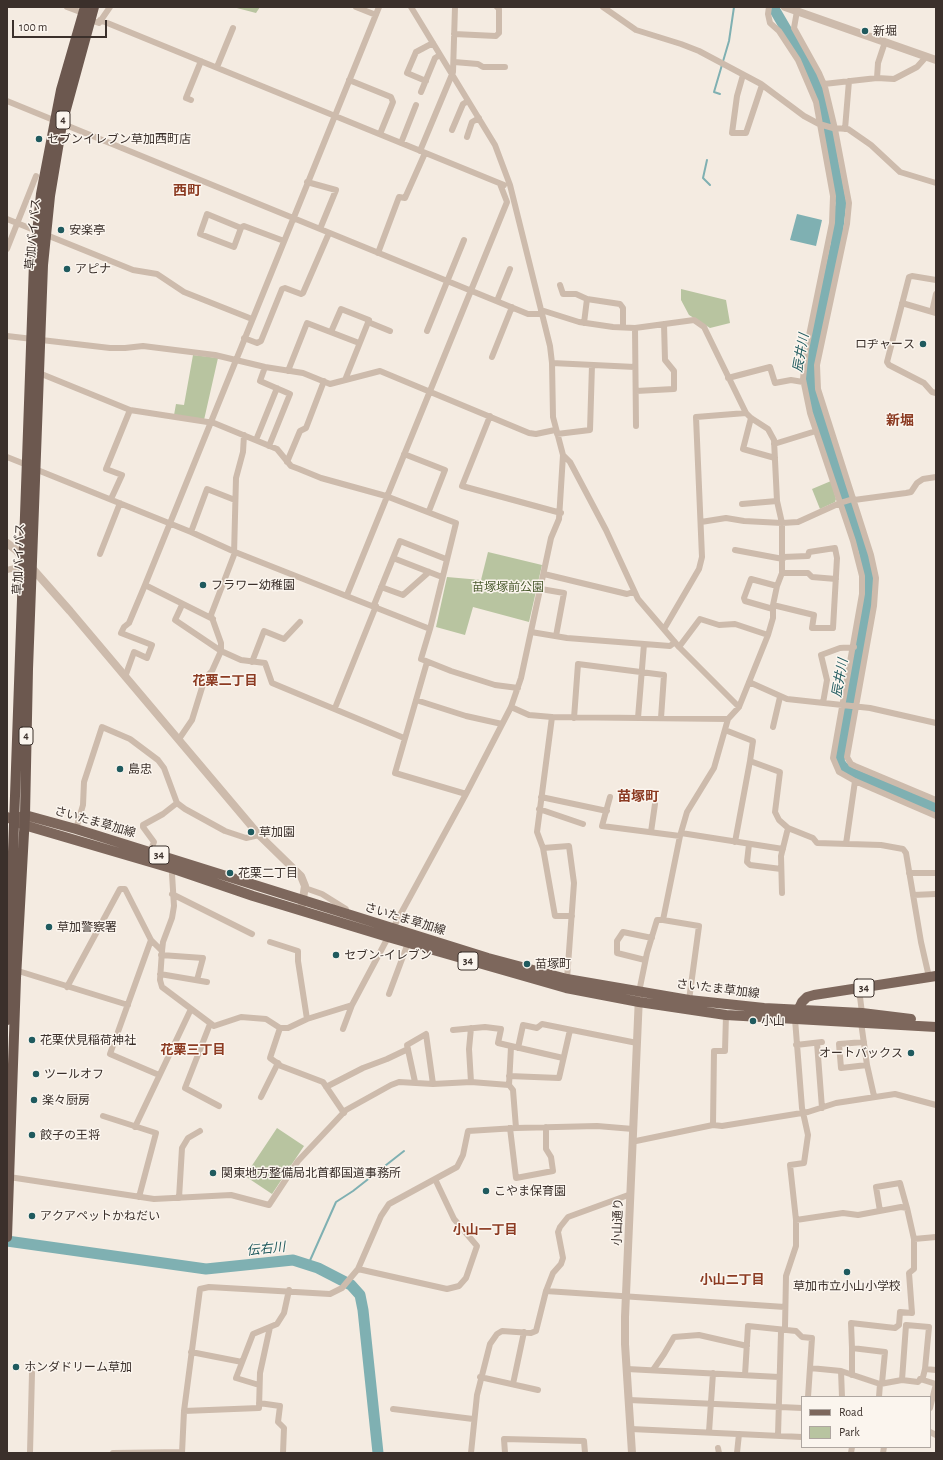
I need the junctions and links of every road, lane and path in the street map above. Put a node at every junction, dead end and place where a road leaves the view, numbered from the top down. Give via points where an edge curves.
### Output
1 (67, 7) edge
2 (94, 7) edge
3 (110, 7) edge
4 (356, 7) edge
5 (379, 7) edge
6 (411, 7) edge
7 (456, 7) edge
8 (497, 7) edge
9 (603, 7) edge
10 (786, 7) edge
11 (769, 8) edge
12 (797, 11) junction
13 (90, 15) edge
14 (376, 16) junction
15 (233, 28) dead end
16 (454, 34) junction
17 (885, 42) junction
18 (433, 43) junction
19 (440, 55) junction
20 (926, 57) junction
21 (936, 60) edge
22 (201, 61) junction
23 (454, 62) junction
24 (217, 67) junction
25 (505, 67) dead end
26 (452, 75) junction
27 (743, 75) junction
28 (877, 78) junction
29 (349, 80) junction
30 (426, 81) junction
31 (849, 81) junction
32 (824, 84) junction
33 (762, 85) junction
34 (421, 92) dead end
35 (191, 100) dead end
36 (7, 101) edge
37 (468, 101) junction
38 (416, 105) dead end
39 (334, 116) junction
40 (479, 118) junction
41 (58, 122) junction
42 (820, 124) junction
43 (834, 128) junction
44 (845, 129) junction
45 (452, 130) dead end
46 (380, 134) junction
47 (466, 137) dead end
48 (401, 143) junction
49 (423, 152) junction
50 (36, 176) dead end
51 (308, 182) junction
52 (936, 182) edge
53 (500, 184) junction
54 (510, 185) junction
55 (293, 217) junction
56 (7, 219) edge
57 (17, 224) junction
58 (241, 228) junction
59 (320, 229) junction
60 (329, 233) junction
61 (41, 234) junction
62 (464, 240) dead end
63 (284, 241) junction
64 (7, 248) edge
65 (378, 253) junction
66 (510, 269) dead end
67 (448, 280) junction
68 (936, 280) edge
69 (560, 284) dead end
70 (470, 290) junction
71 (936, 294) edge
72 (587, 299) junction
73 (497, 301) junction
74 (902, 303) junction
75 (512, 307) junction
76 (541, 312) junction
77 (934, 313) edge
78 (252, 319) junction
79 (368, 322) junction
80 (584, 323) junction
81 (664, 324) junction
82 (623, 328) junction
83 (635, 328) junction
84 (390, 331) dead end
85 (427, 331) dead end
86 (331, 332) junction
87 (7, 336) edge
88 (244, 338) junction
89 (35, 340) junction
90 (359, 343) junction
91 (492, 357) dead end
92 (236, 361) junction
93 (552, 363) junction
94 (592, 366) junction
95 (265, 367) junction
96 (636, 367) junction
97 (288, 371) junction
98 (39, 373) junction
99 (728, 378) junction
100 (345, 380) junction
101 (324, 381) junction
102 (803, 382) junction
103 (277, 388) junction
104 (429, 392) junction
105 (636, 392) junction
106 (936, 393) edge
107 (130, 410) junction
108 (490, 416) junction
109 (748, 416) junction
110 (210, 423) junction
111 (636, 426) dead end
112 (816, 431) junction
113 (556, 432) junction
114 (244, 435) junction
115 (256, 440) junction
116 (774, 444) junction
117 (270, 446) junction
118 (404, 454) junction
119 (563, 455) junction
120 (7, 457) edge
121 (775, 458) junction
122 (287, 462) junction
123 (31, 467) junction
124 (936, 477) edge
125 (386, 496) junction
126 (111, 499) junction
127 (853, 499) junction
128 (235, 500) junction
129 (777, 501) junction
130 (120, 503) junction
131 (839, 503) junction
132 (742, 504) dead end
133 (429, 511) junction
134 (561, 513) junction
135 (701, 522) junction
136 (782, 523) junction
137 (170, 524) junction
138 (191, 532) junction
139 (7, 542) edge
140 (735, 550) dead end
141 (235, 552) junction
142 (100, 554) dead end
143 (393, 558) junction
144 (783, 558) junction
145 (446, 559) junction
146 (27, 565) junction
147 (7, 570) edge
148 (429, 572) junction
149 (782, 572) junction
150 (544, 574) junction
151 (442, 577) junction
152 (836, 579) junction
153 (145, 585) junction
154 (777, 586) junction
155 (381, 587) junction
156 (541, 589) junction
157 (633, 592) junction
158 (347, 595) junction
159 (182, 605) junction
160 (375, 606) junction
161 (773, 607) junction
162 (212, 619) junction
163 (300, 622) dead end
164 (430, 629) junction
165 (664, 629) junction
166 (531, 632) junction
167 (768, 635) junction
168 (556, 636) junction
169 (644, 644) junction
170 (677, 645) junction
171 (854, 646) junction
172 (222, 651) junction
173 (252, 662) junction
174 (427, 662) junction
175 (642, 673) junction
176 (125, 677) junction
177 (749, 682) junction
178 (518, 688) junction
179 (780, 698) junction
180 (416, 700) junction
181 (823, 703) junction
182 (842, 706) junction
183 (511, 707) junction
184 (739, 707) junction
185 (855, 707) junction
186 (335, 708) junction
187 (552, 718) junction
188 (574, 718) junction
189 (638, 718) junction
190 (661, 718) junction
191 (728, 719) junction
192 (936, 723) edge
193 (502, 724) junction
194 (773, 727) dead end
195 (725, 730) junction
196 (404, 738) junction
197 (179, 739) junction
198 (750, 762) junction
199 (855, 781) junction
200 (466, 794) junction
201 (541, 797) junction
202 (610, 797) dead end
203 (936, 800) edge
204 (177, 803) junction
205 (655, 804) dead end
206 (539, 809) junction
207 (607, 811) junction
208 (936, 816) edge
209 (10, 819) edge
210 (25, 820) junction
211 (584, 824) dead end
212 (788, 828) junction
213 (76, 829) junction
214 (651, 832) junction
215 (681, 834) junction
216 (260, 835) junction
217 (735, 842) junction
218 (749, 844) junction
219 (846, 844) junction
220 (543, 848) junction
221 (783, 849) junction
222 (150, 852) junction
223 (174, 869) junction
224 (781, 869) junction
225 (909, 873) junction
226 (936, 873) edge
227 (305, 888) junction
228 (782, 893) dead end
229 (172, 894) junction
230 (936, 894) edge
231 (913, 895) junction
232 (302, 906) junction
233 (345, 914) junction
234 (572, 916) junction
235 (663, 920) junction
236 (393, 928) junction
237 (252, 934) dead end
238 (388, 937) junction
239 (652, 938) junction
240 (151, 940) junction
241 (270, 942) dead end
242 (408, 943) junction
243 (162, 953) junction
244 (646, 960) junction
245 (11, 970) edge
246 (160, 974) junction
247 (932, 977) edge
248 (567, 979) junction
249 (197, 980) junction
250 (207, 982) dead end
251 (67, 987) junction
252 (859, 989) junction
253 (389, 994) dead end
254 (639, 997) junction
255 (689, 1000) junction
256 (128, 1005) junction
257 (352, 1005) junction
258 (191, 1009) junction
259 (796, 1014) junction
260 (726, 1015) junction
261 (862, 1018) junction
262 (307, 1019) junction
263 (7, 1020) edge
264 (210, 1024) junction
265 (936, 1026) edge
266 (280, 1028) junction
267 (470, 1028) junction
268 (343, 1029) dead end
269 (453, 1030) dead end
270 (570, 1030) junction
271 (864, 1042) junction
272 (637, 1044) junction
273 (796, 1045) junction
274 (511, 1047) junction
275 (408, 1048) junction
276 (518, 1048) junction
277 (563, 1058) junction
278 (278, 1063) junction
279 (867, 1066) junction
280 (159, 1075) junction
281 (509, 1076) junction
282 (415, 1082) junction
283 (471, 1082) junction
284 (433, 1084) junction
285 (509, 1085) junction
286 (326, 1088) junction
287 (874, 1096) junction
288 (261, 1097) dead end
289 (936, 1105) edge
290 (219, 1106) dead end
291 (822, 1108) junction
292 (804, 1112) junction
293 (344, 1113) junction
294 (103, 1116) dead end
295 (712, 1125) junction
296 (135, 1126) junction
297 (546, 1127) junction
298 (513, 1128) junction
299 (633, 1129) junction
300 (200, 1131) dead end
301 (632, 1141) junction
302 (9, 1177) junction
303 (435, 1179) junction
304 (631, 1194) junction
305 (139, 1197) junction
306 (179, 1198) junction
307 (907, 1208) junction
308 (880, 1211) junction
309 (796, 1220) junction
310 (7, 1236) edge
311 (936, 1237) edge
312 (914, 1239) junction
313 (358, 1270) junction
314 (289, 1290) junction
315 (546, 1291) junction
316 (626, 1296) junction
317 (785, 1307) junction
318 (906, 1325) junction
319 (270, 1327) junction
320 (896, 1327) junction
321 (784, 1329) junction
322 (524, 1332) junction
323 (747, 1346) junction
324 (852, 1348) junction
325 (191, 1352) junction
326 (242, 1362) junction
327 (810, 1368) junction
328 (626, 1369) junction
329 (925, 1369) junction
330 (653, 1370) junction
331 (936, 1370) edge
332 (841, 1371) junction
333 (32, 1373) dead end
334 (713, 1373) junction
335 (745, 1375) junction
336 (852, 1375) junction
337 (480, 1377) junction
338 (779, 1377) junction
339 (902, 1380) junction
340 (920, 1380) junction
341 (881, 1383) junction
342 (513, 1384) junction
343 (259, 1385) junction
344 (538, 1390) dead end
345 (808, 1396) edge
346 (842, 1396) edge
347 (879, 1396) edge
348 (629, 1400) junction
349 (259, 1403) junction
350 (711, 1404) junction
351 (931, 1404) edge
352 (779, 1406) junction
353 (393, 1408) dead end
354 (801, 1408) edge
355 (184, 1411) junction
356 (473, 1419) junction
357 (631, 1429) junction
358 (709, 1432) junction
359 (739, 1434) junction
360 (778, 1435) junction
361 (801, 1437) edge
362 (30, 1453) edge
363 (113, 1453) edge
364 (182, 1453) edge
365 (283, 1453) edge
366 (470, 1453) edge
367 (505, 1453) edge
368 (585, 1453) edge
369 (632, 1453) edge
370 (737, 1453) edge

1 - 13 street
2 - 13 highway, 草加バイパス / 4
3 - 13 street
4 - 14 street
5 - 14 street
6 - 18 street
7 - 16 street
8 - 16 street via 499,33 496,36
9 - 27 street via 636,30 681,44
10 - 12 street
11 - 42 street via 770,23 788,44 809,82
12 - 17 street
12 - 32 street via 794,28
13 - 22 street
13 - 41 highway, 草加バイパス / 4
14 - 29 street
15 - 24 street
16 - 23 street
17 - 20 street
17 - 28 street via 878,62
18 - 19 street
18 - 30 street via 416,52 407,73
19 - 26 street
19 - 30 street via 435,58
20 - 21 street
20 - 28 street via 917,68 902,76 894,79
22 - 24 street
22 - 35 street via 186,98
23 - 25 street via 478,64 483,67
23 - 26 street
24 - 39 street
26 - 37 street
26 - 49 street
27 - 33 street
27 - 33 street via 732,132 746,133
28 - 31 street
29 - 39 street
29 - 46 street via 391,97 394,102
30 - 34 street
31 - 32 street
31 - 44 street
32 - 43 street
33 - 42 street via 804,116
36 - 41 street
37 - 40 street
37 - 45 street via 463,104
38 - 48 street
39 - 46 street
39 - 51 street
40 - 47 street via 472,122
40 - 54 street via 495,145
41 - 55 street
41 - 61 highway, 草加バイパス / 4 via 41,194
42 - 43 street
42 - 102 street via 832,186 833,206 805,356
43 - 44 street
43 - 127 street via 848,192 848,215 819,356 817,381 820,398
44 - 52 street via 867,143 900,172
46 - 48 street
48 - 49 street
49 - 53 street
49 - 65 street via 405,198 399,197
50 - 57 street
51 - 55 street
51 - 59 street via 336,190
53 - 54 street
53 - 70 street via 507,202
54 - 76 street
55 - 59 street
55 - 63 street
56 - 57 street
57 - 61 street
57 - 64 street
58 - 58 street via 207,214 200,234 234,247
58 - 63 street via 244,226
59 - 60 street
60 - 65 street
60 - 88 street via 303,293 282,289 261,341 257,343
61 - 78 street via 133,270 157,274 184,292
61 - 89 highway, 草加バイパス / 4
62 - 67 street
63 - 78 street
65 - 67 street
66 - 73 street
67 - 70 street
67 - 85 street
68 - 74 street via 909,277
69 - 72 street via 563,294 576,294
70 - 73 street
70 - 104 street
71 - 77 street
72 - 80 street
72 - 82 street via 620,304 623,308
73 - 75 street
74 - 77 street
74 - 106 street via 887,362 924,383
75 - 76 street via 528,314
75 - 91 street
76 - 80 street
76 - 93 street
78 - 88 street
79 - 84 street
79 - 86 street via 369,320 340,309
79 - 90 street
80 - 82 street
81 - 83 street
81 - 99 street via 694,320 704,327
81 - 105 street via 665,360 674,371 674,389
82 - 83 street
83 - 96 street
86 - 90 street
86 - 97 street via 307,323
87 - 89 street
88 - 92 street
89 - 92 street via 110,348 143,346 215,355
89 - 98 highway, 草加バイパス / 4
89 - 123 highway, 草加バイパス / 4
90 - 100 street
92 - 95 street
92 - 110 street
93 - 94 street
93 - 113 street via 553,417
94 - 96 street
94 - 113 street via 590,430
95 - 97 street
95 - 103 street via 260,381
96 - 105 street
97 - 101 street via 303,373
98 - 107 street
98 - 123 highway, 草加バイパス / 4
99 - 102 street via 770,367 775,383 791,380
99 - 109 street
100 - 101 street via 330,384
100 - 104 street via 380,371
101 - 122 street via 306,428 300,431
102 - 112 street
103 - 115 street
103 - 117 street via 290,394
104 - 108 street
104 - 118 street
105 - 111 street
107 - 110 street
107 - 126 street via 106,469 122,475
108 - 113 street via 529,433
108 - 134 street via 462,486
109 - 116 street via 768,429
109 - 121 street via 743,449
109 - 135 street via 696,417
110 - 114 street
110 - 137 street
112 - 116 street
112 - 131 street
113 - 119 street
114 - 115 street
114 - 128 street via 243,452 236,478
115 - 117 street
116 - 121 street
117 - 122 street via 277,449
118 - 125 street
118 - 133 street via 445,470
119 - 134 street
119 - 157 street via 570,462 606,530
120 - 123 street
121 - 129 street
122 - 125 street via 322,478
123 - 126 street
123 - 146 highway, 草加バイパス / 4
124 - 127 street via 923,479 911,492
125 - 133 street
125 - 158 street
126 - 130 street
127 - 131 street
127 - 185 street via 871,555 876,587
128 - 138 street via 207,489
128 - 141 street
129 - 132 street
129 - 136 street
130 - 137 street
130 - 142 street
131 - 136 street via 798,522
131 - 171 street via 862,576 862,594
133 - 145 street via 456,523
134 - 150 street via 551,538
135 - 136 street via 726,518
135 - 165 street via 702,557 699,569
136 - 144 street
137 - 138 street
137 - 153 street
138 - 141 street
139 - 146 street
140 - 144 street
141 - 158 street
141 - 162 street via 211,615
143 - 145 street via 400,541
143 - 148 street
143 - 155 street
144 - 149 street
144 - 152 street via 808,556 809,552 835,548
145 - 151 street
146 - 147 street
146 - 176 street
146 - 209 highway, 草加バイパス / 4
146 - 210 highway, 草加バイパス / 4
148 - 151 street
148 - 155 street via 403,595
149 - 152 street via 808,573 812,577
149 - 154 street
150 - 156 street
150 - 157 street via 627,594
151 - 164 street
152 - 161 street via 833,628 812,628 814,615
153 - 159 street
153 - 176 street via 122,633 152,645 147,658 134,652
154 - 161 street
154 - 161 street via 751,579 744,598
155 - 160 street
156 - 166 street
156 - 168 street via 564,593
157 - 165 street
158 - 160 street
159 - 162 street
159 - 172 street via 175,620
160 - 164 street
160 - 186 street
161 - 167 street
162 - 172 street
163 - 173 street via 284,639 264,631
164 - 174 street via 421,659
165 - 170 street
166 - 168 street
166 - 178 street
167 - 170 street via 735,624 719,625 700,619
167 - 177 street
168 - 169 street
169 - 170 street
169 - 175 street
170 - 184 street
171 - 181 street via 821,655 827,680
171 - 182 street
172 - 173 street
172 - 197 street via 206,678 192,720
173 - 186 street via 265,663 272,682
174 - 178 street via 495,685
174 - 180 street
175 - 188 street via 578,664
175 - 189 street
175 - 190 street via 664,674
176 - 197 street
177 - 179 street
177 - 184 street
178 - 183 street
179 - 181 street
179 - 194 street
180 - 193 street
180 - 196 street
181 - 182 street
182 - 185 street
182 - 199 street via 833,758 839,772
183 - 187 street via 529,715
183 - 193 street
184 - 191 street
185 - 192 street
185 - 203 street via 846,754 850,764
186 - 196 street
187 - 188 street
187 - 201 street
188 - 189 street
189 - 190 street
190 - 191 street
191 - 195 street
193 - 200 street
195 - 198 street via 753,741
195 - 215 street via 714,768 687,812
196 - 200 street via 395,773
197 - 216 street
198 - 212 street via 780,772 775,812
198 - 217 street
199 - 208 street
199 - 219 street
200 - 236 street
201 - 206 street
201 - 207 street
202 - 207 street
204 - 213 street via 164,768 158,760 130,739 102,727 84,782 83,805
204 - 216 street via 225,831 246,838
204 - 222 street via 143,825 154,842
205 - 214 street
206 - 211 street via 569,822
206 - 220 street via 538,832
207 - 214 street via 602,826
209 - 210 main road, さいたま草加線 / 34
209 - 245 highway, 草加バイパス / 4
210 - 213 main road, さいたま草加線 / 34
210 - 223 main road, さいたま草加線 / 34
210 - 245 highway, 草加バイパス / 4
212 - 219 street via 813,838 817,843
212 - 221 street
213 - 222 main road, さいたま草加線 / 34
214 - 215 street
215 - 217 street
215 - 235 street
216 - 227 street via 301,876
217 - 218 street
218 - 221 street
218 - 224 street via 747,862 750,865
219 - 225 street via 881,845 903,849
220 - 234 street via 555,916
220 - 234 street via 569,846 574,883
221 - 224 street
222 - 232 main road, さいたま草加線 / 34
223 - 229 street
223 - 232 main road, さいたま草加線 / 34
224 - 228 street
225 - 226 street
225 - 231 street
227 - 232 street
227 - 233 street via 320,893 346,909
229 - 237 street
229 - 243 street via 172,918 163,942
230 - 231 street
231 - 247 street via 920,942
232 - 233 main road, さいたま草加線 / 34
232 - 238 main road, さいたま草加線 / 34
233 - 236 main road, さいたま草加線 / 34
234 - 248 street
235 - 239 street via 657,920
235 - 255 street via 699,926
236 - 238 street
236 - 248 main road, さいたま草加線 / 34 via 488,958
238 - 242 main road, さいたま草加線 / 34
238 - 257 street
239 - 244 street
239 - 244 street via 623,932 616,941 617,953
240 - 243 street
240 - 251 street via 125,889 120,889
240 - 256 street
241 - 262 street via 298,951
242 - 253 street
242 - 254 main road, さいたま草加線 / 34 via 559,986
243 - 246 street
243 - 249 street via 203,958
244 - 254 street
245 - 251 street
245 - 263 highway, 草加バイパス / 4
245 - 302 highway, 草加バイパス / 4
246 - 249 street
246 - 258 street via 162,987
247 - 252 main road, 34
248 - 254 main road, さいたま草加線 / 34
249 - 250 street
251 - 256 street
252 - 259 main road, 34 via 814,995 807,998
252 - 261 street
254 - 255 main road, さいたま草加線 / 34
254 - 260 main road, さいたま草加線 / 34
254 - 272 street, 小山通り
255 - 259 main road, さいたま草加線 / 34
256 - 280 street via 110,1054
257 - 262 street
257 - 268 street
258 - 264 street
258 - 280 street
259 - 260 main road, さいたま草加線 / 34
259 - 261 main road, さいたま草加線 / 34
259 - 273 street
260 - 295 street via 725,1051 714,1051
261 - 265 main road, さいたま草加線 / 34 via 919,1020
261 - 271 street
262 - 266 street via 288,1028
264 - 266 street via 223,1024 241,1017 266,1019
264 - 290 street via 185,1088
266 - 278 street via 270,1058
267 - 269 street
267 - 274 street via 485,1026 501,1029 498,1043
267 - 283 street
270 - 272 street
270 - 276 street via 542,1024 537,1028 523,1025
270 - 277 street
271 - 279 street
271 - 279 street via 839,1044 841,1068
272 - 299 street, 小山通り
273 - 291 street via 820,1042
273 - 292 street
274 - 276 street
274 - 281 street
275 - 282 street
275 - 284 street via 407,1045 426,1034
275 - 286 street
276 - 277 street
277 - 281 street via 559,1078
278 - 286 street via 316,1078 323,1082
278 - 288 street
279 - 287 street
280 - 296 street
281 - 285 street
282 - 284 street
282 - 293 street via 391,1084
283 - 284 street
283 - 285 street
285 - 298 street via 513,1090
286 - 293 street
287 - 289 street via 895,1094
287 - 291 street
291 - 292 street
292 - 295 street via 722,1126
292 - 309 street via 808,1135 804,1163 790,1165
293 - 306 street via 298,1161 269,1205 231,1195
294 - 296 street
295 - 301 street
296 - 305 street via 156,1133
297 - 298 street
297 - 298 street via 546,1149 551,1157 553,1170 516,1178
297 - 299 street via 597,1126
298 - 303 street via 468,1131 463,1156 457,1167
299 - 301 street, 小山通り
300 - 306 street via 188,1138 182,1148
301 - 304 street, 小山通り
302 - 305 street
302 - 310 highway, 草加バイパス / 4
303 - 313 street via 388,1204
303 - 313 street via 454,1220 477,1246 466,1278 459,1286 447,1289
304 - 315 street via 568,1217 564,1221 558,1232 563,1258 553,1273
304 - 316 street, 小山通り
305 - 306 street
307 - 308 street via 901,1206
307 - 308 street via 900,1183 876,1187
307 - 312 street
308 - 309 street
309 - 317 street via 796,1246 786,1276
311 - 312 street
312 - 320 street via 914,1269 909,1272 912,1313 900,1312 899,1325
313 - 314 street via 343,1287 330,1294
314 - 319 street via 284,1313 277,1324
314 - 325 street via 209,1287 200,1289
315 - 316 street
315 - 322 street via 536,1331
316 - 317 street
316 - 328 street, 小山通り
317 - 321 street
318 - 320 street
318 - 329 street via 929,1327
318 - 339 street
319 - 326 street via 253,1334
319 - 343 street
320 - 324 street via 851,1323
321 - 323 street via 748,1326
321 - 327 street via 796,1331 802,1337 812,1338
321 - 338 street via 781,1332
322 - 337 street via 497,1334 490,1344
322 - 342 street
323 - 330 street via 699,1335 674,1337
323 - 335 street
324 - 336 street
324 - 341 street via 885,1352
325 - 326 street
325 - 355 street
326 - 343 street via 236,1378
327 - 332 street
327 - 345 street
328 - 330 street
328 - 348 street, 小山通り
329 - 331 street
329 - 340 street
330 - 334 street
332 - 336 street
332 - 346 street
333 - 362 street
334 - 335 street
334 - 350 street
335 - 338 street
336 - 341 street
337 - 342 street
337 - 356 street
338 - 352 street
339 - 340 street
339 - 341 street
340 - 351 street via 936,1384
341 - 347 street
342 - 344 street
343 - 349 street
348 - 350 street
348 - 357 street, 小山通り
349 - 355 street via 258,1408
349 - 365 street via 280,1406 278,1422 284,1428
350 - 352 street
350 - 358 street
352 - 354 street
352 - 360 street
353 - 356 street
355 - 364 street
356 - 366 street
357 - 358 street
357 - 369 street, 小山通り
358 - 359 street
359 - 360 street
359 - 370 street
360 - 361 street
363 - 364 street
367 - 368 street via 504,1439 584,1441

